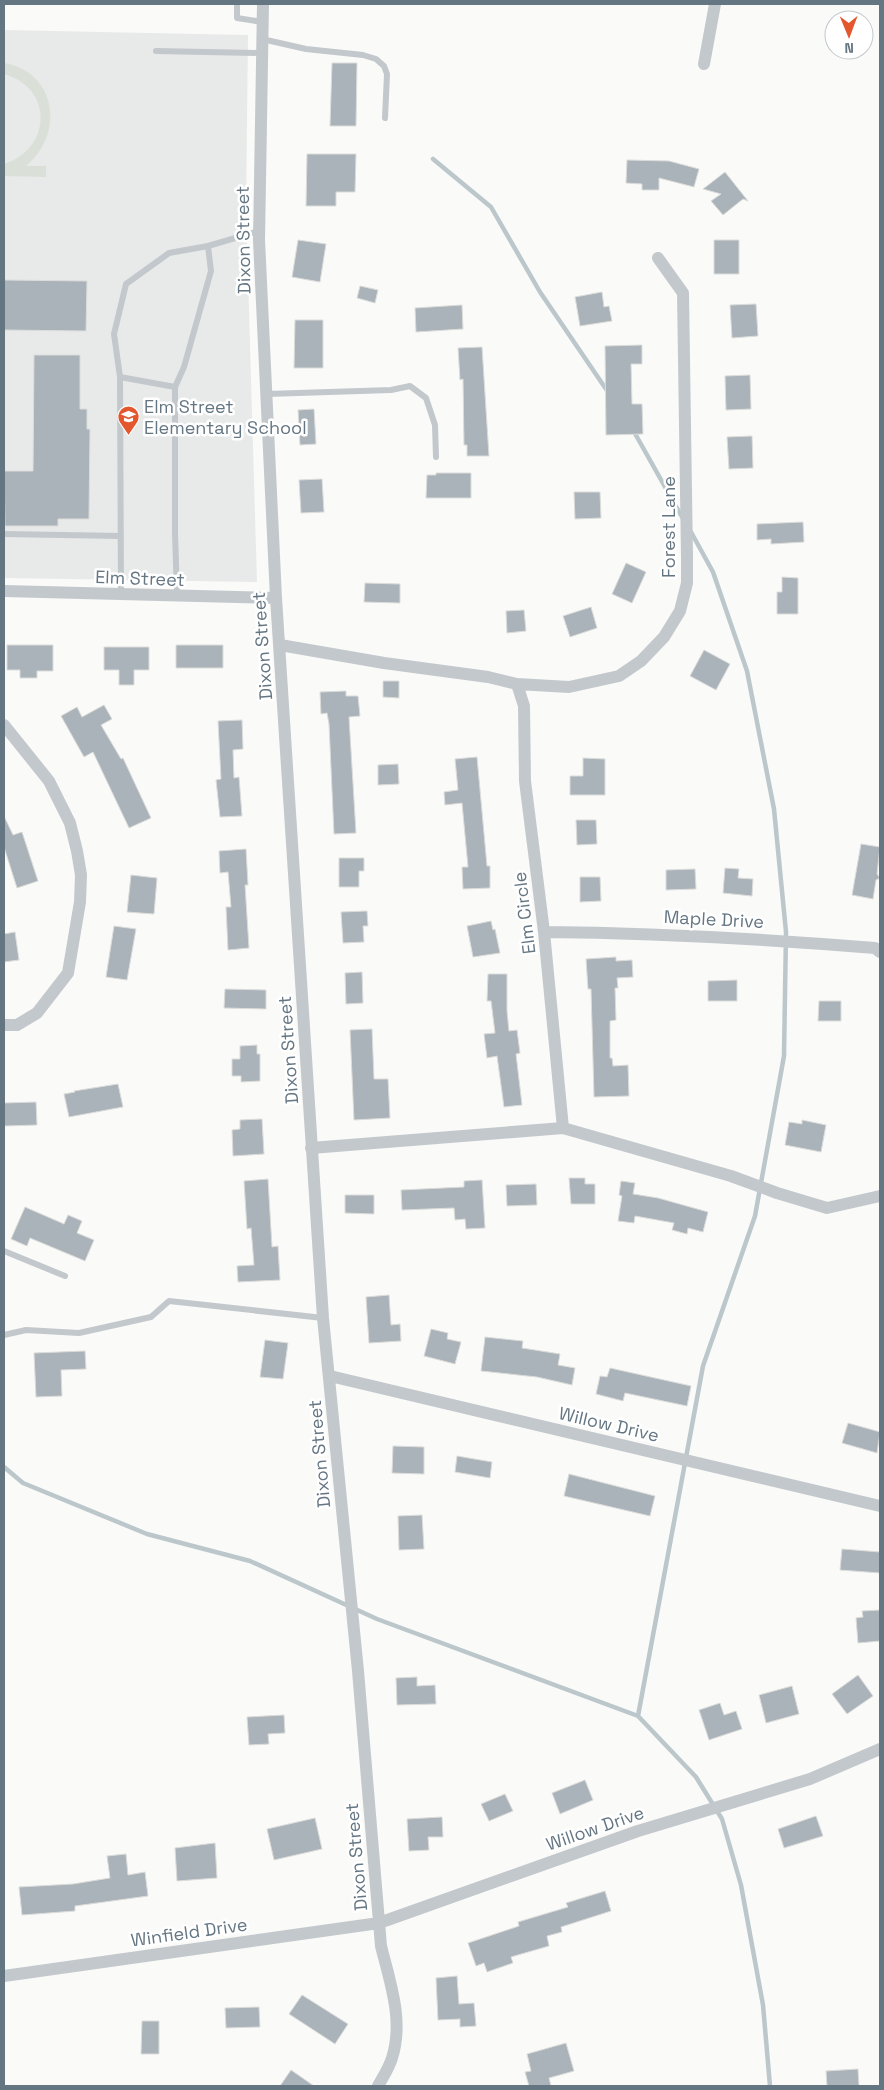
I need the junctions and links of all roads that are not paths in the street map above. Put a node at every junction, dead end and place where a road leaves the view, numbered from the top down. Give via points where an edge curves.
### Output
1 (237, 4) edge
2 (263, 4) edge
3 (715, 4) edge
4 (263, 22) junction
5 (262, 39) junction
6 (156, 51) dead end
7 (262, 53) junction
8 (704, 64) dead end
9 (385, 118) dead end
10 (259, 231) junction
11 (208, 246) junction
12 (658, 258) dead end
13 (120, 377) junction
14 (175, 387) junction
15 (267, 394) junction
16 (436, 457) dead end
17 (4, 534) edge
18 (121, 536) junction
19 (4, 592) edge
20 (121, 595) junction
21 (177, 596) junction
22 (276, 598) junction
23 (280, 645) junction
24 (517, 684) junction
25 (4, 725) edge
26 (544, 932) junction
27 (880, 952) edge
28 (4, 1025) edge
29 (563, 1128) junction
30 (312, 1148) junction
31 (880, 1196) edge
32 (4, 1251) edge
33 (65, 1276) dead end
34 (324, 1318) junction
35 (4, 1335) edge
36 (330, 1376) junction
37 (880, 1506) edge
38 (880, 1749) edge
39 (379, 1923) junction
40 (4, 1976) edge
41 (378, 2086) edge

1 - 4 lane via 237,18
2 - 4 street, Dixon Street
3 - 8 street
4 - 5 street, Dixon Street
5 - 7 street, Dixon Street
5 - 9 lane via 376,59 387,74
6 - 7 lane
7 - 10 street, Dixon Street
10 - 11 lane
10 - 15 street, Dixon Street
11 - 13 lane via 169,253 126,284 114,334
11 - 14 lane via 212,271
12 - 24 street, Forest Lane via 683,293 687,582 680,611 664,637 641,661 619,676 569,686
13 - 14 lane
13 - 18 lane
14 - 21 lane
15 - 16 lane via 391,390 410,386 426,398 435,425
15 - 22 street, Dixon Street
17 - 18 lane
18 - 20 lane
19 - 20 street, Elm Street
20 - 21 street, Elm Street
21 - 22 street, Elm Street
22 - 23 street, Dixon Street
23 - 24 street
23 - 30 street, Dixon Street
24 - 26 street, Elm Circle via 524,706 526,781
25 - 28 street via 49,781 70,823 81,884 68,973 37,1013 17,1025
26 - 27 street, Maple Drive via 650,933 875,948
26 - 29 street, Elm Circle
29 - 30 street
29 - 31 street via 731,1176 827,1208
30 - 34 street, Dixon Street
32 - 33 lane
34 - 35 lane via 169,1300 151,1317 78,1333 26,1330
34 - 36 street, Dixon Street
36 - 37 street, Willow Drive
36 - 39 street, Dixon Street
38 - 39 street, Willow Drive via 810,1779 638,1831
39 - 40 street, Winfield Drive
39 - 41 street, Dixon Street via 380,1946 392,1988 397,2023 392,2060

